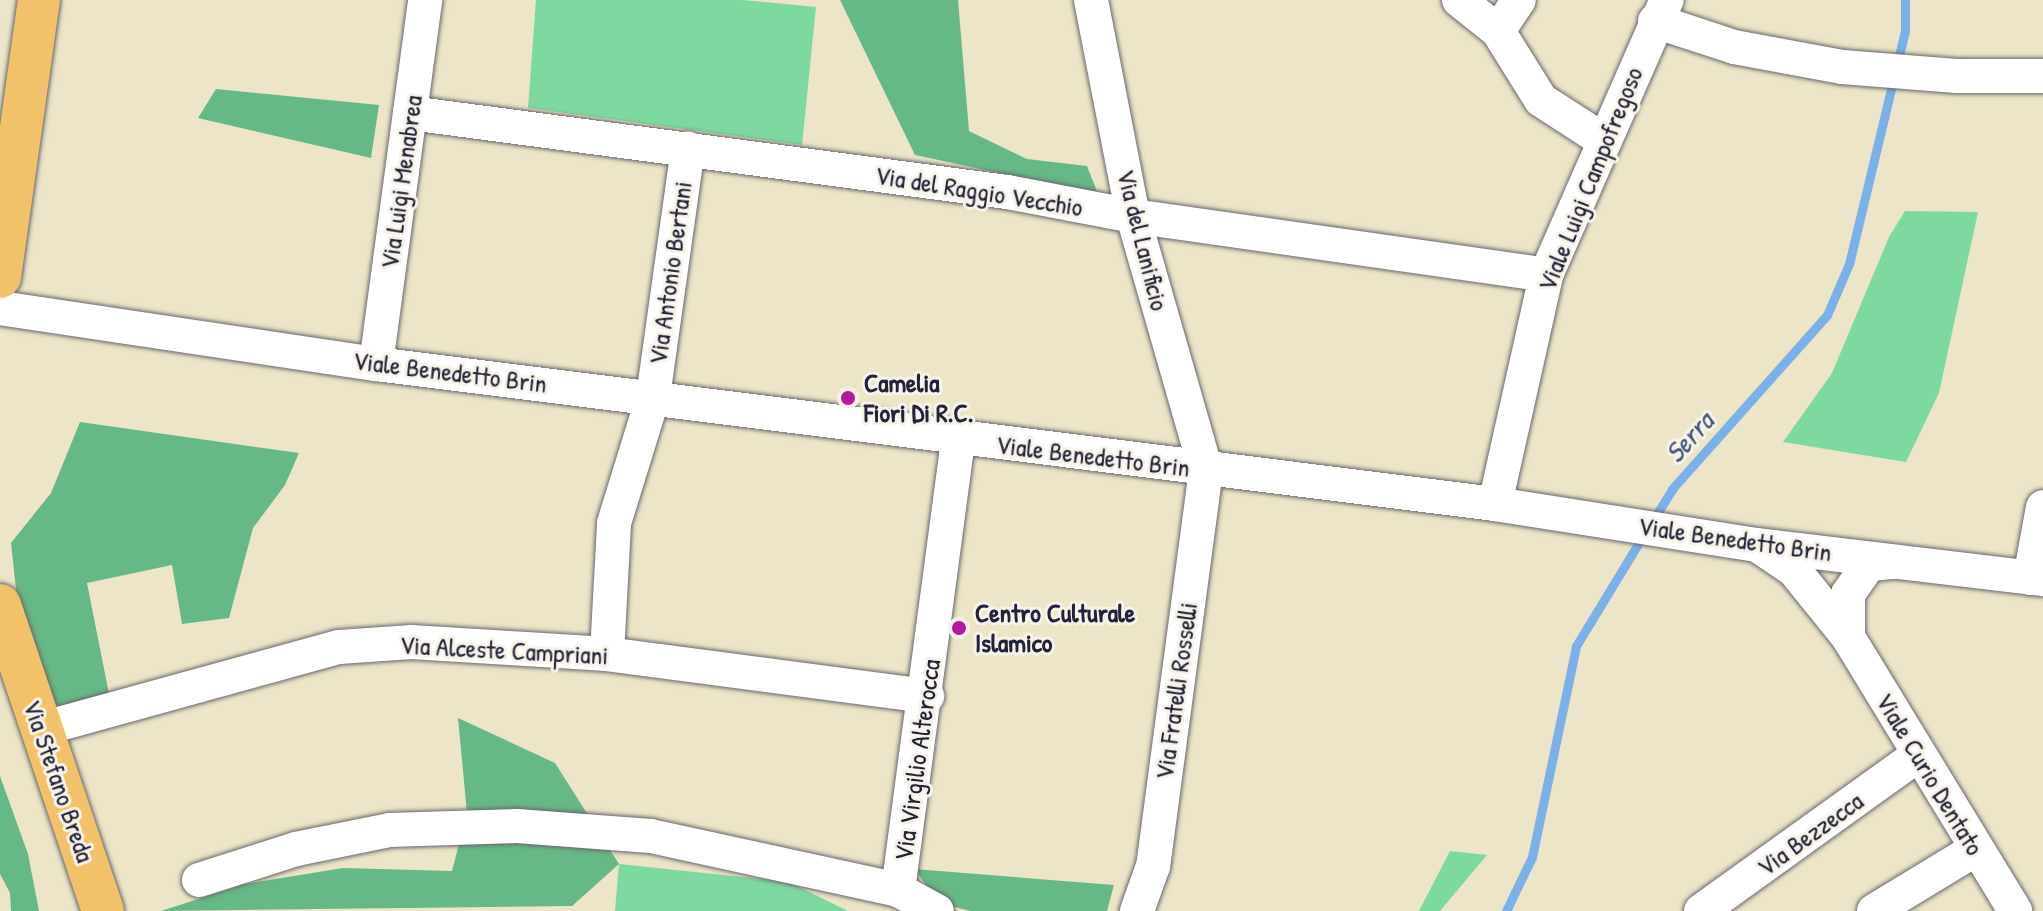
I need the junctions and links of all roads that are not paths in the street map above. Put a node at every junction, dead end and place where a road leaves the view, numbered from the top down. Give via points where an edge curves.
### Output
1 (39, 0) edge
2 (425, 0) edge
3 (1459, 0) edge
4 (1519, 0) edge
5 (1095, 2) edge
6 (1661, 10) edge
7 (1498, 31) junction
8 (2043, 76) edge
9 (410, 113) junction
10 (1603, 140) junction
11 (688, 148) junction
12 (1133, 216) junction
13 (1546, 275) junction
14 (0, 277) edge
15 (0, 308) edge
16 (376, 364) junction
17 (653, 397) junction
18 (958, 440) junction
19 (1206, 470) junction
20 (1495, 504) junction
21 (2043, 507) edge
22 (1756, 545) junction
23 (1902, 562) junction
24 (2036, 579) edge
25 (0, 605) edge
26 (1848, 637) junction
27 (607, 654) junction
28 (927, 696) junction
29 (41, 729) junction
30 (1917, 756) junction
31 (1976, 849) junction
32 (199, 880) dead end
33 (898, 890) junction
34 (1717, 907) edge
35 (103, 911) edge
36 (937, 911) edge
37 (1137, 911) edge
38 (1874, 911) edge
39 (2015, 911) edge

1 - 14 main road
2 - 9 street, Via Luigi Menabrea
3 - 7 street
4 - 7 street
5 - 12 street, Via del Lanificio
6 - 8 street via 1734,47 1842,67
6 - 10 street, Viale Luigi Campofregoso
7 - 10 street via 1541,100
9 - 11 street, Via del Raggio Vecchio
9 - 16 street, Via Luigi Menabrea
10 - 13 street, Viale Luigi Campofregoso
11 - 12 street, Via del Raggio Vecchio via 1007,192
11 - 17 street, Via Antonio Bertani
12 - 13 street, Via del Raggio Vecchio
12 - 19 street, Via del Lanificio
13 - 20 street, Viale Luigi Campofregoso
15 - 16 street, Viale Benedetto Brin
16 - 17 street, Viale Benedetto Brin
17 - 18 street, Viale Benedetto Brin
17 - 27 street, Via Antonio Bertani via 614,523
18 - 19 street, Viale Benedetto Brin
18 - 28 street, Via Virgilio Alterocca
19 - 20 street, Viale Benedetto Brin
19 - 37 street, Via Fratelli Rosselli via 1153,866
20 - 22 street, Viale Benedetto Brin
21 - 24 street
22 - 23 street, Viale Benedetto Brin
22 - 26 street, Viale Curio Dentato via 1794,570
23 - 24 street, Viale Benedetto Brin
23 - 26 street via 1869,564 1848,594
25 - 29 main road, Via Stefano Breda
26 - 30 street, Viale Curio Dentato
27 - 28 street, Via Alceste Campriani
27 - 29 street, Via Alceste Campriani via 476,643 339,647
28 - 33 street, Via Virgilio Alterocca
29 - 35 main road, Via Stefano Breda
30 - 31 street, Viale Curio Dentato
30 - 34 street, Via Bezzecca
31 - 38 street
31 - 39 street, Viale Curio Dentato
32 - 33 street via 296,849 389,830 517,826 651,836
33 - 36 street

